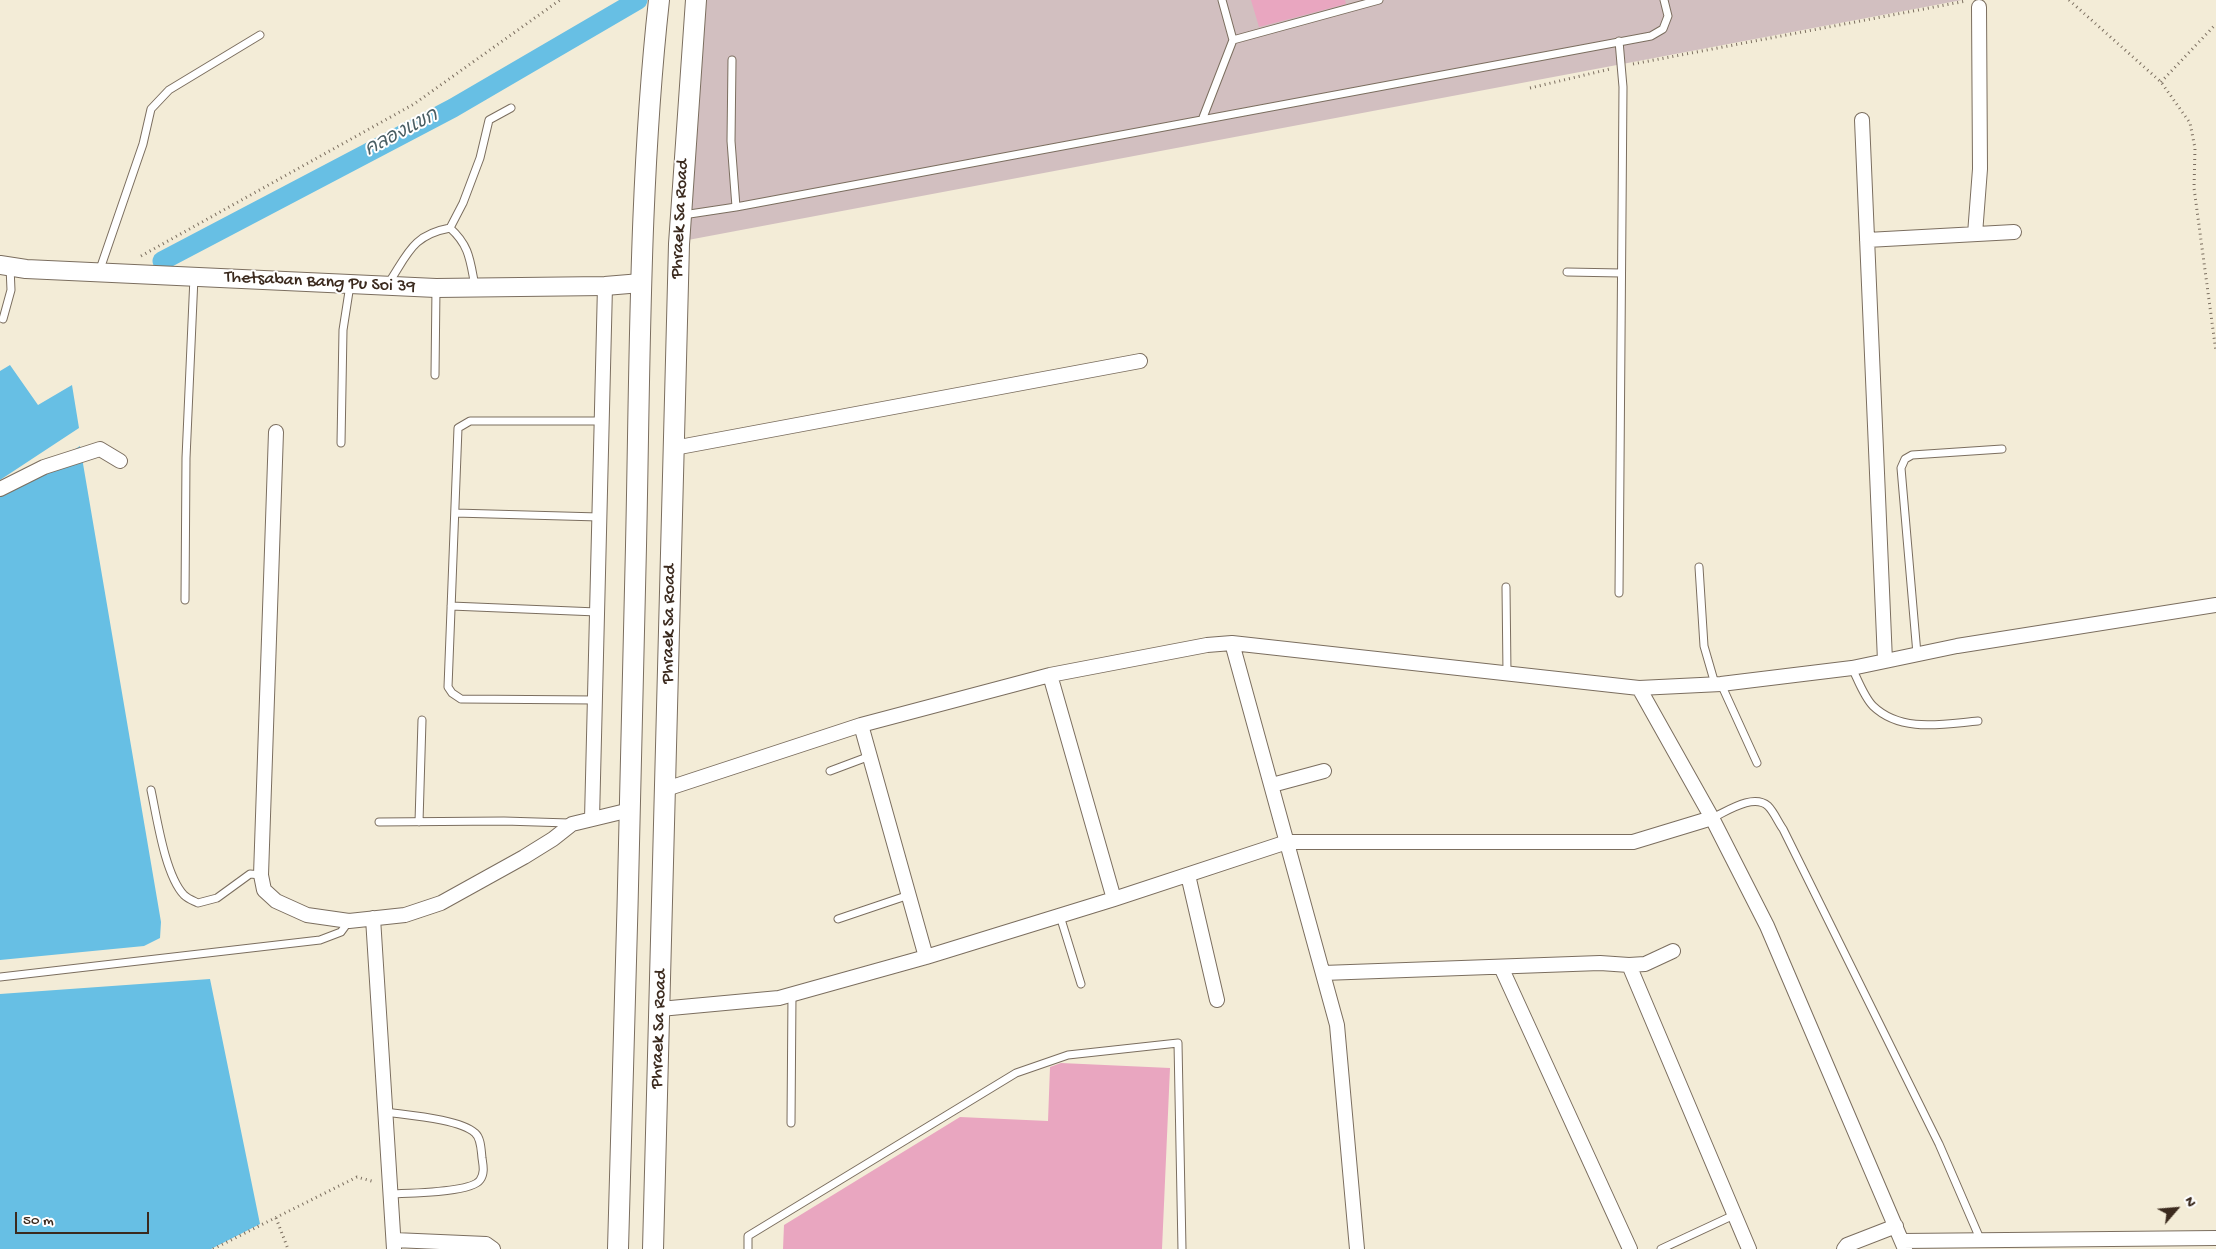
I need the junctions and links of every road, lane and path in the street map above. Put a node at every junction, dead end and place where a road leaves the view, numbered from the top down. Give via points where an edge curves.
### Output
1 (560, 0) edge
2 (659, 0) edge
3 (1222, 0) edge
4 (1379, 0) edge
5 (1664, 0) edge
6 (2069, 0) edge
7 (1974, 3) edge
8 (696, 5) edge
9 (2216, 24) edge
10 (260, 35) dead end
11 (1233, 40) junction
12 (1620, 42) junction
13 (732, 60) dead end
14 (1622, 66) junction
15 (2161, 82) junction
16 (1530, 88) dead end
17 (511, 108) dead end
18 (1202, 120) junction
19 (1862, 120) dead end
20 (736, 207) junction
21 (680, 216) junction
22 (450, 228) junction
23 (2014, 232) dead end
24 (1975, 234) junction
25 (1867, 240) junction
26 (134, 260) dead end
27 (5, 266) edge
28 (99, 272) junction
29 (1567, 272) dead end
30 (1621, 273) junction
31 (194, 277) junction
32 (641, 283) junction
33 (350, 284) junction
34 (604, 286) junction
35 (386, 287) junction
36 (436, 288) junction
37 (476, 288) junction
38 (3, 319) dead end
39 (2216, 352) edge
40 (1140, 360) dead end
41 (435, 375) dead end
42 (602, 421) junction
43 (276, 432) dead end
44 (341, 443) dead end
45 (674, 448) junction
46 (2002, 449) dead end
47 (120, 461) dead end
48 (0, 489) edge
49 (454, 514) junction
50 (599, 517) junction
51 (1699, 567) dead end
52 (1506, 587) dead end
53 (1619, 593) dead end
54 (185, 600) dead end
55 (2216, 605) edge
56 (451, 606) junction
57 (597, 612) junction
58 (1232, 643) junction
59 (1917, 654) junction
60 (1885, 661) junction
61 (1852, 668) junction
62 (1507, 673) junction
63 (1050, 675) junction
64 (1718, 684) junction
65 (1639, 688) junction
66 (595, 700) junction
67 (422, 720) dead end
68 (1978, 721) dead end
69 (861, 724) junction
70 (870, 756) junction
71 (1757, 763) dead end
72 (830, 771) dead end
73 (1324, 771) dead end
74 (1272, 785) junction
75 (666, 789) junction
76 (151, 790) dead end
77 (630, 810) junction
78 (1712, 818) junction
79 (592, 819) junction
80 (379, 822) dead end
81 (419, 822) junction
82 (572, 824) junction
83 (1287, 842) junction
84 (261, 875) junction
85 (1188, 876) junction
86 (909, 895) junction
87 (1114, 899) junction
88 (1060, 916) junction
89 (373, 918) junction
90 (838, 919) dead end
91 (349, 921) junction
92 (1673, 951) dead end
93 (926, 957) junction
94 (1629, 965) junction
95 (1501, 967) junction
96 (1323, 973) junction
97 (0, 977) edge
98 (1081, 984) dead end
99 (792, 994) junction
100 (1217, 1000) dead end
101 (660, 1009) junction
102 (386, 1112) junction
103 (791, 1123) dead end
104 (391, 1190) junction
105 (1734, 1215) junction
106 (276, 1218) junction
107 (1896, 1226) junction
108 (2216, 1238) edge
109 (1981, 1240) junction
110 (394, 1244) edge
111 (2053, 1244) edge
112 (1904, 1245) edge
113 (213, 1249) edge
114 (288, 1249) edge
115 (493, 1249) edge
116 (618, 1249) edge
117 (653, 1249) edge
118 (748, 1249) edge
119 (1182, 1249) edge
120 (1357, 1249) edge
121 (1630, 1249) edge
122 (1661, 1249) edge
123 (1749, 1249) edge
124 (1844, 1249) edge

1 - 26 path via 414,104
2 - 32 main road, Phraek Sa Road via 650,98
3 - 11 lane
4 - 11 lane
5 - 12 lane via 1668,16 1663,29 1650,36
6 - 15 path
7 - 14 path
7 - 24 street via 1980,169
8 - 21 main road, Phraek Sa Road
9 - 15 path
10 - 28 lane via 169,90 151,109 143,144
11 - 18 lane
12 - 14 lane
12 - 18 lane
13 - 20 lane via 731,141
14 - 16 path
14 - 30 lane
15 - 39 path via 2190,123 2195,148 2194,188
17 - 22 lane via 489,120 480,158
18 - 20 lane
19 - 25 street
20 - 21 lane
21 - 45 main road, Phraek Sa Road
22 - 35 lane via 432,231 415,242
22 - 37 lane via 462,238
23 - 24 street
24 - 25 street
25 - 60 street
27 - 28 street, Thetsaban Bang Pu Soi 39
27 - 38 lane via 11,290
28 - 31 street, Thetsaban Bang Pu Soi 39
29 - 30 lane
30 - 53 lane
31 - 33 street, Thetsaban Bang Pu Soi 39
31 - 54 lane via 186,458
32 - 34 street, Thetsaban Bang Pu Soi 39
32 - 77 main road, Phraek Sa Road
33 - 35 street, Thetsaban Bang Pu Soi 39
33 - 44 lane via 343,330
34 - 37 street, Thetsaban Bang Pu Soi 39
34 - 42 street
35 - 36 street, Thetsaban Bang Pu Soi 39
36 - 37 street, Thetsaban Bang Pu Soi 39
36 - 41 lane
40 - 45 street
42 - 49 lane via 470,421 462,424 458,428
42 - 50 street
43 - 84 street
45 - 75 main road, Phraek Sa Road
46 - 59 lane via 1912,455 1905,459 1901,468
47 - 48 street via 100,449 44,467
49 - 50 lane
49 - 56 lane
50 - 57 street
51 - 64 lane via 1704,646
52 - 62 lane
55 - 59 street
56 - 57 lane
56 - 66 lane via 448,687 461,699
57 - 66 street
58 - 62 street
58 - 63 street
58 - 74 street
59 - 60 street
60 - 61 street
61 - 64 street
61 - 68 lane via 1873,706 1906,723 1924,726
62 - 65 street
63 - 69 street
63 - 87 street
64 - 65 street
64 - 71 lane
65 - 78 street
66 - 79 street
67 - 81 lane
69 - 70 street
69 - 75 street
70 - 72 lane
70 - 86 street
73 - 74 street
74 - 83 street
75 - 101 main road, Phraek Sa Road
76 - 84 lane via 174,879 185,896 198,903 217,898 250,874
77 - 79 street
77 - 116 main road, Phraek Sa Road
78 - 83 street via 1633,842
78 - 107 street via 1767,926
78 - 109 lane via 1747,802 1762,802 1769,807 1783,829 1939,1144
79 - 82 street
80 - 81 lane
81 - 82 lane
82 - 89 street via 524,857 441,903 405,915
83 - 85 street
83 - 96 street
84 - 91 street via 264,890 276,901 307,915
85 - 87 street
85 - 100 street
86 - 90 lane
86 - 93 street
87 - 88 street
88 - 93 street
88 - 98 lane
89 - 91 street
89 - 102 street
91 - 97 lane via 341,932 320,940
92 - 94 street via 1645,964
93 - 99 street
94 - 95 street
94 - 105 street
95 - 96 street
95 - 121 street
96 - 120 street via 1337,1025
99 - 101 street via 779,998
99 - 103 lane
101 - 117 main road, Phraek Sa Road
102 - 104 street
102 - 104 lane via 440,1119 476,1133 484,1170 476,1184 446,1191
104 - 106 path via 357,1177
104 - 110 street
105 - 122 lane
105 - 123 street
106 - 113 path
106 - 114 path
107 - 112 street
107 - 124 street
108 - 111 street
109 - 111 street
109 - 112 street
110 - 115 street via 486,1244
118 - 119 lane via 748,1236 1016,1073 1068,1055 1178,1044

